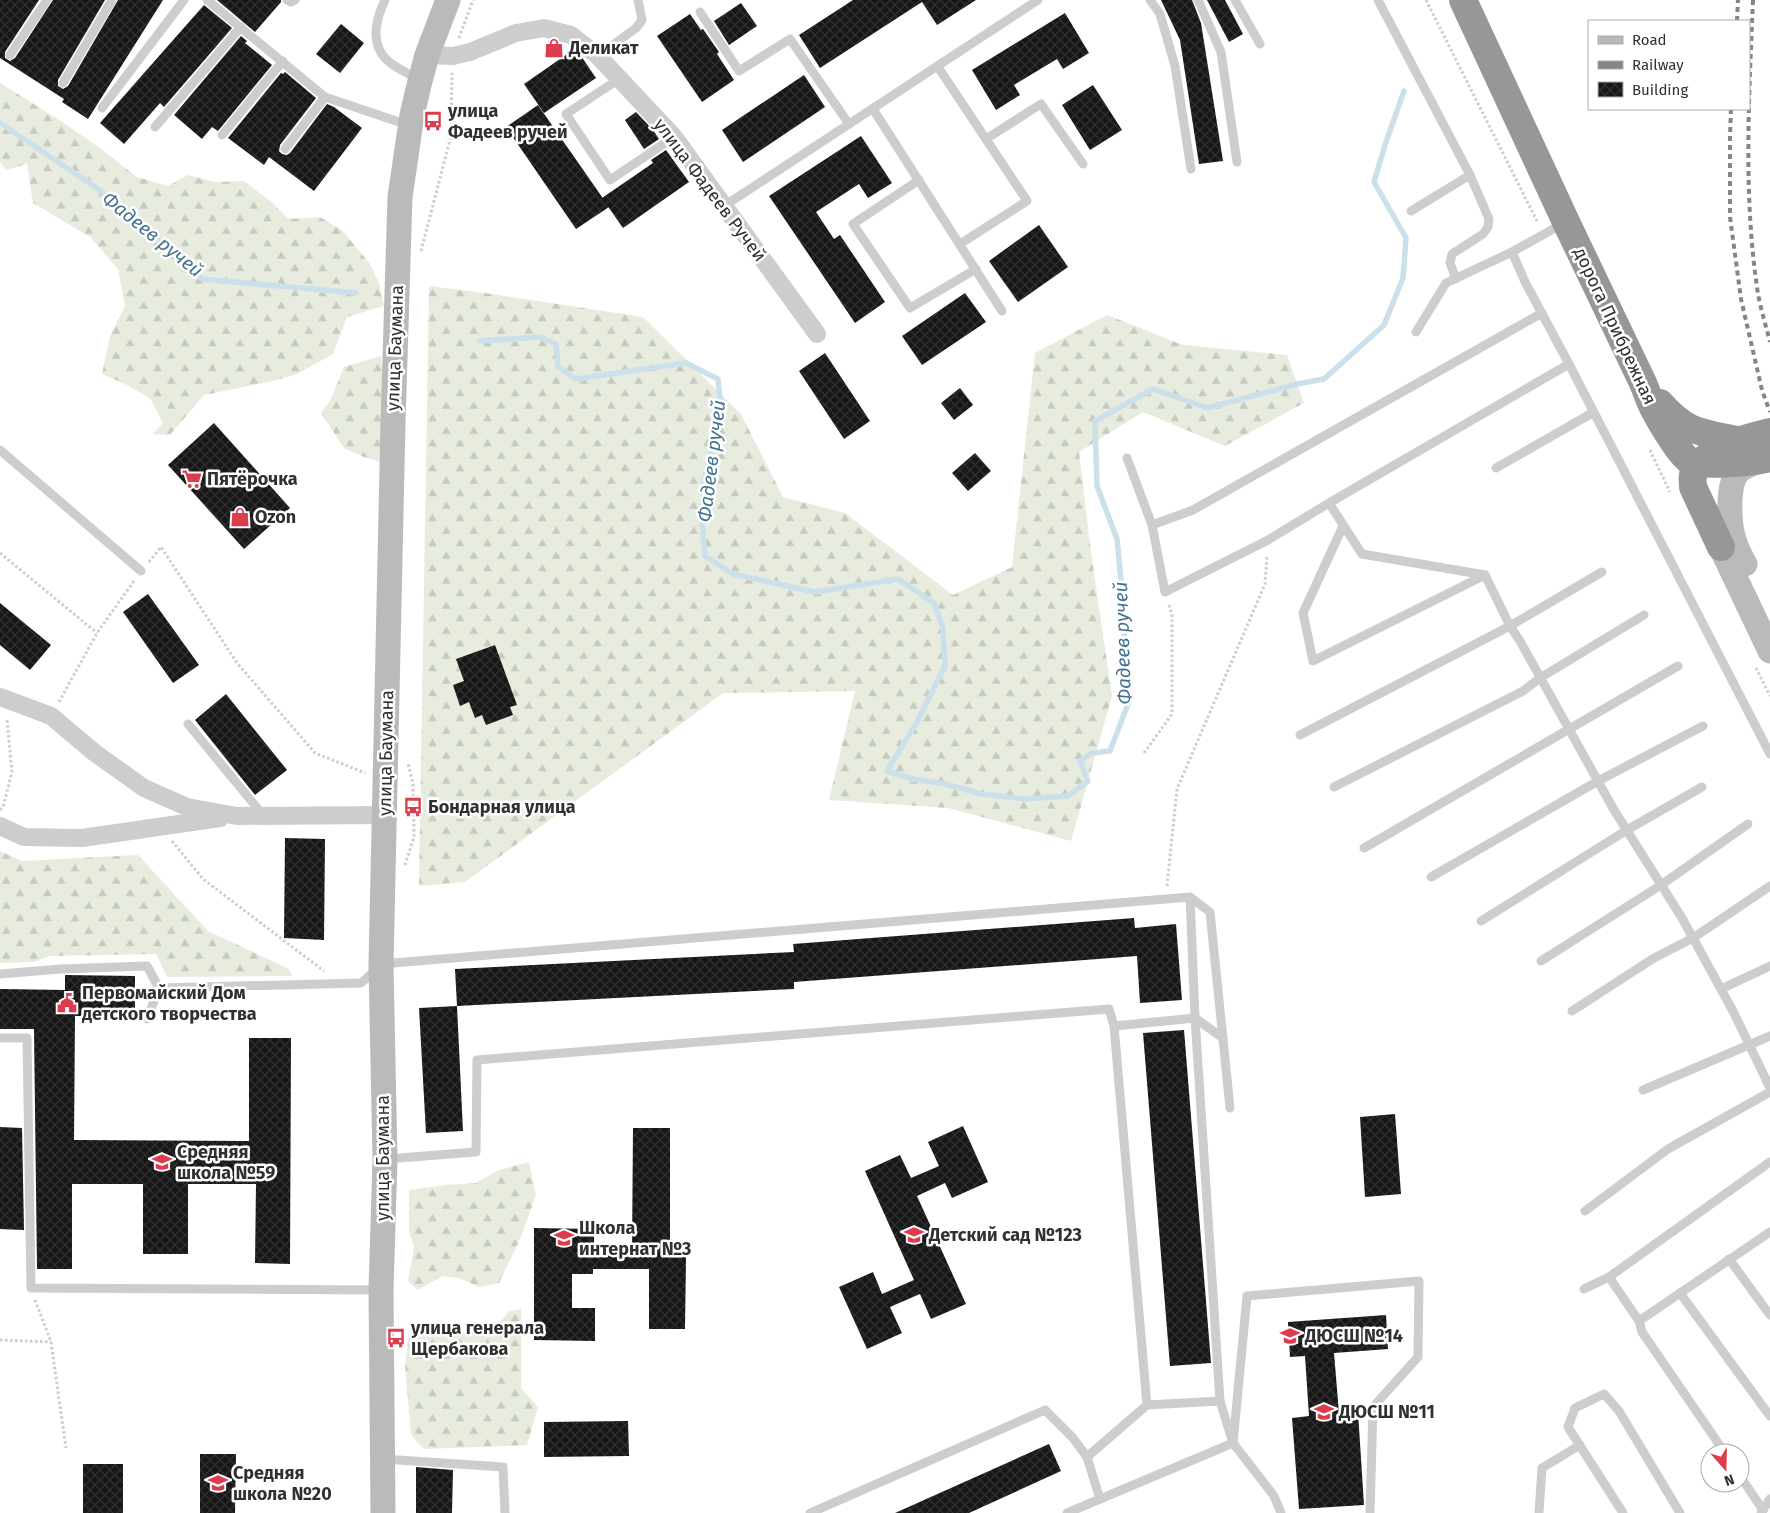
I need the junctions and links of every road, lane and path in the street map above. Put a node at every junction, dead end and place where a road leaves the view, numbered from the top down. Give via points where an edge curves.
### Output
1 (47, 0) edge
2 (112, 0) edge
3 (184, 0) edge
4 (207, 0) edge
5 (287, 0) edge
6 (295, 0) edge
7 (385, 0) edge
8 (448, 0) edge
9 (638, 0) edge
10 (1038, 0) edge
11 (1150, 0) edge
12 (1198, 0) edge
13 (1235, 0) edge
14 (1378, 0) edge
15 (1463, 0) edge
16 (700, 12) dead end
17 (241, 27) junction
18 (1260, 44) dead end
19 (10, 55) dead end
20 (427, 55) junction
21 (598, 56) junction
22 (283, 61) junction
23 (938, 66) junction
24 (619, 79) junction
25 (420, 81) junction
26 (63, 83) dead end
27 (325, 97) junction
28 (102, 108) dead end
29 (873, 109) junction
30 (849, 124) junction
31 (411, 126) junction
32 (156, 127) dead end
33 (222, 135) dead end
34 (674, 136) junction
35 (986, 139) junction
36 (285, 149) dead end
37 (1237, 162) dead end
38 (1083, 164) dead end
39 (1191, 169) dead end
40 (1470, 175) junction
41 (919, 180) junction
42 (724, 206) junction
43 (1411, 211) dead end
44 (1566, 222) junction
45 (960, 244) junction
46 (1512, 252) junction
47 (976, 269) junction
48 (1456, 279) junction
49 (1002, 310) dead end
50 (1542, 313) junction
51 (1416, 332) dead end
52 (817, 334) dead end
53 (1570, 364) junction
54 (1643, 383) junction
55 (1654, 410) junction
56 (1594, 412) junction
57 (1770, 432) edge
58 (1737, 440) junction
59 (0, 450) edge
60 (1127, 458) dead end
61 (1766, 459) edge
62 (1701, 463) junction
63 (1496, 468) dead end
64 (1329, 503) junction
65 (1152, 524) junction
66 (1343, 526) junction
67 (1268, 540) junction
68 (1721, 547) junction
69 (0, 553) edge
70 (141, 571) junction
71 (1602, 572) dead end
72 (1485, 575) junction
73 (1165, 592) junction
74 (1644, 615) dead end
75 (1770, 618) edge
76 (1510, 626) junction
77 (97, 633) junction
78 (1770, 651) edge
79 (1678, 666) dead end
80 (1540, 678) junction
81 (3, 698) edge
82 (51, 716) junction
83 (188, 724) dead end
84 (1703, 726) dead end
85 (1569, 729) junction
86 (1300, 734) dead end
87 (1144, 753) dead end
88 (1770, 754) edge
89 (367, 781) dead end
90 (1598, 781) junction
91 (1334, 787) dead end
92 (1702, 787) dead end
93 (0, 810) edge
94 (384, 815) junction
95 (237, 816) junction
96 (263, 816) junction
97 (1748, 824) dead end
98 (0, 826) edge
99 (160, 827) junction
100 (1627, 830) junction
101 (1364, 848) dead end
102 (1431, 877) dead end
103 (1661, 885) junction
104 (1770, 886) edge
105 (1190, 897) junction
106 (1165, 899) junction
107 (1481, 922) dead end
108 (1693, 938) junction
109 (1541, 961) dead end
110 (381, 965) junction
111 (1770, 966) edge
112 (0, 974) edge
113 (342, 984) junction
114 (159, 988) junction
115 (1721, 989) junction
116 (1572, 1011) dead end
117 (1195, 1018) junction
118 (147, 1019) dead end
119 (1114, 1026) junction
120 (1770, 1036) edge
121 (0, 1038) edge
122 (1223, 1038) junction
123 (1749, 1046) junction
124 (1770, 1088) edge
125 (1643, 1090) dead end
126 (1770, 1092) edge
127 (1230, 1108) dead end
128 (385, 1159) junction
129 (1770, 1162) edge
130 (1585, 1211) dead end
131 (1770, 1232) edge
132 (1729, 1259) junction
133 (1609, 1277) junction
134 (31, 1288) junction
135 (1584, 1289) dead end
136 (381, 1290) junction
137 (1680, 1293) junction
138 (1770, 1315) edge
139 (1639, 1321) junction
140 (0, 1340) edge
141 (51, 1342) junction
142 (1220, 1402) junction
143 (1147, 1406) junction
144 (1770, 1416) edge
145 (1233, 1443) junction
146 (1718, 1443) edge
147 (1580, 1446) junction
148 (66, 1448) dead end
149 (1087, 1457) junction
150 (383, 1459) junction
151 (1750, 1492) edge
152 (1100, 1499) junction
153 (1770, 1499) edge
154 (1762, 1511) edge
155 (383, 1513) edge
156 (504, 1513) edge
157 (810, 1513) edge
158 (1067, 1513) edge
159 (1281, 1513) edge
160 (1370, 1513) edge
161 (1539, 1513) edge
162 (1623, 1513) edge
163 (1680, 1513) edge

1 - 19 lane
2 - 26 lane
3 - 28 lane
4 - 17 lane
5 - 6 lane
7 - 25 lane via 376,24 379,47 387,60
8 - 20 street, улица Баумана
9 - 21 lane via 642,20
10 - 23 lane
11 - 39 lane via 1160,14 1175,66
12 - 37 lane via 1221,52
13 - 18 lane
14 - 40 lane
15 - 44 highway, дорога Прибрежная
16 - 30 lane via 739,71 790,39
17 - 22 lane
17 - 32 lane
20 - 21 street, улица Фадеев Ручей via 453,56 516,33 544,28 571,35
20 - 25 street, улица Баумана
21 - 24 street, улица Фадеев Ручей
22 - 27 lane
22 - 33 lane
23 - 29 lane
23 - 35 lane
24 - 34 street, улица Фадеев Ручей
24 - 34 lane via 566,114 610,180
25 - 31 street, улица Баумана
27 - 31 lane
27 - 36 lane
29 - 30 lane
29 - 41 lane
30 - 42 lane
31 - 94 street, улица Баумана via 400,197
34 - 42 street, улица Фадеев Ручей
35 - 38 lane via 1041,104
35 - 45 lane via 1028,202
40 - 43 lane
40 - 48 lane via 1490,219 1483,234 1452,254 1450,263
41 - 45 lane
41 - 47 lane via 853,224 910,308
42 - 52 street, улица Фадеев Ручей
44 - 46 lane
44 - 54 highway, дорога Прибрежная
45 - 47 lane
46 - 48 lane
46 - 50 lane
47 - 49 lane
48 - 51 lane via 1446,283
50 - 53 lane
50 - 65 lane via 1193,510
53 - 56 lane
53 - 64 lane
54 - 55 highway, дорога Прибрежная
54 - 58 highway via 1683,425 1705,434
55 - 62 highway via 1683,455 1689,461
55 - 68 street, дорога Прибрежная
56 - 63 lane
56 - 88 lane
57 - 58 highway
58 - 62 highway
59 - 70 lane
60 - 65 lane
61 - 62 highway
61 - 75 street via 1747,465 1738,472 1733,480 1730,515 1734,541
62 - 68 highway via 1692,476 1693,487
64 - 66 lane
64 - 67 lane
65 - 73 lane
66 - 72 lane via 1362,554
66 - 72 lane via 1303,614 1313,661
67 - 73 lane
67 - 106 path via 1265,584 1178,789
68 - 78 street, дорога Прибрежная
69 - 77 path
70 - 77 path
70 - 89 path via 161,547 237,662 315,753 365,773
71 - 76 lane
72 - 76 lane
73 - 87 path via 1172,615 1172,714
74 - 80 lane
76 - 80 lane
76 - 86 lane
77 - 82 path
79 - 85 lane
80 - 85 lane
80 - 91 lane via 1523,691
81 - 82 street
81 - 93 path via 12,772
82 - 95 street via 144,788 187,808
83 - 96 lane
84 - 90 lane
85 - 90 lane
85 - 101 lane
90 - 100 lane
90 - 102 lane
92 - 100 lane
94 - 96 street
94 - 110 street, улица Баумана
95 - 96 street
95 - 99 street
97 - 103 lane
98 - 99 street via 24,837 82,838
99 - 113 path via 203,879
100 - 103 lane
100 - 107 lane
103 - 108 lane
103 - 109 lane
104 - 108 lane
105 - 106 lane
105 - 117 lane
105 - 122 lane via 1210,912
106 - 110 lane
108 - 115 lane
108 - 116 lane via 1654,958
110 - 113 lane via 361,983
110 - 128 street, улица Баумана
111 - 115 lane
112 - 114 lane via 147,966
113 - 114 lane
114 - 118 lane
115 - 123 lane
117 - 119 lane
117 - 122 lane
117 - 142 lane
119 - 128 lane via 1109,1009 477,1060 476,1152
119 - 143 lane
120 - 123 lane
121 - 134 lane via 28,1038
122 - 127 lane
123 - 124 lane
123 - 125 lane
126 - 130 lane via 1668,1149
128 - 136 street, улица Баумана
129 - 133 lane
131 - 132 lane
132 - 137 lane
132 - 138 lane
133 - 135 lane
133 - 139 lane
134 - 136 lane
134 - 141 path
136 - 150 street, улица Баумана
137 - 139 lane
137 - 144 lane
139 - 146 lane via 1642,1332
140 - 141 path
141 - 148 path
142 - 143 lane
142 - 145 lane
143 - 149 lane
145 - 152 lane
145 - 159 lane via 1274,1496
145 - 160 lane via 1246,1296 1419,1281 1418,1357 1373,1407
147 - 161 lane via 1542,1468
147 - 162 lane
147 - 163 lane via 1568,1427 1575,1408 1604,1394 1619,1411
149 - 152 lane
149 - 157 lane via 1045,1410
150 - 155 street, улица Баумана
150 - 156 lane via 503,1467
151 - 154 lane
152 - 158 lane
153 - 154 lane

